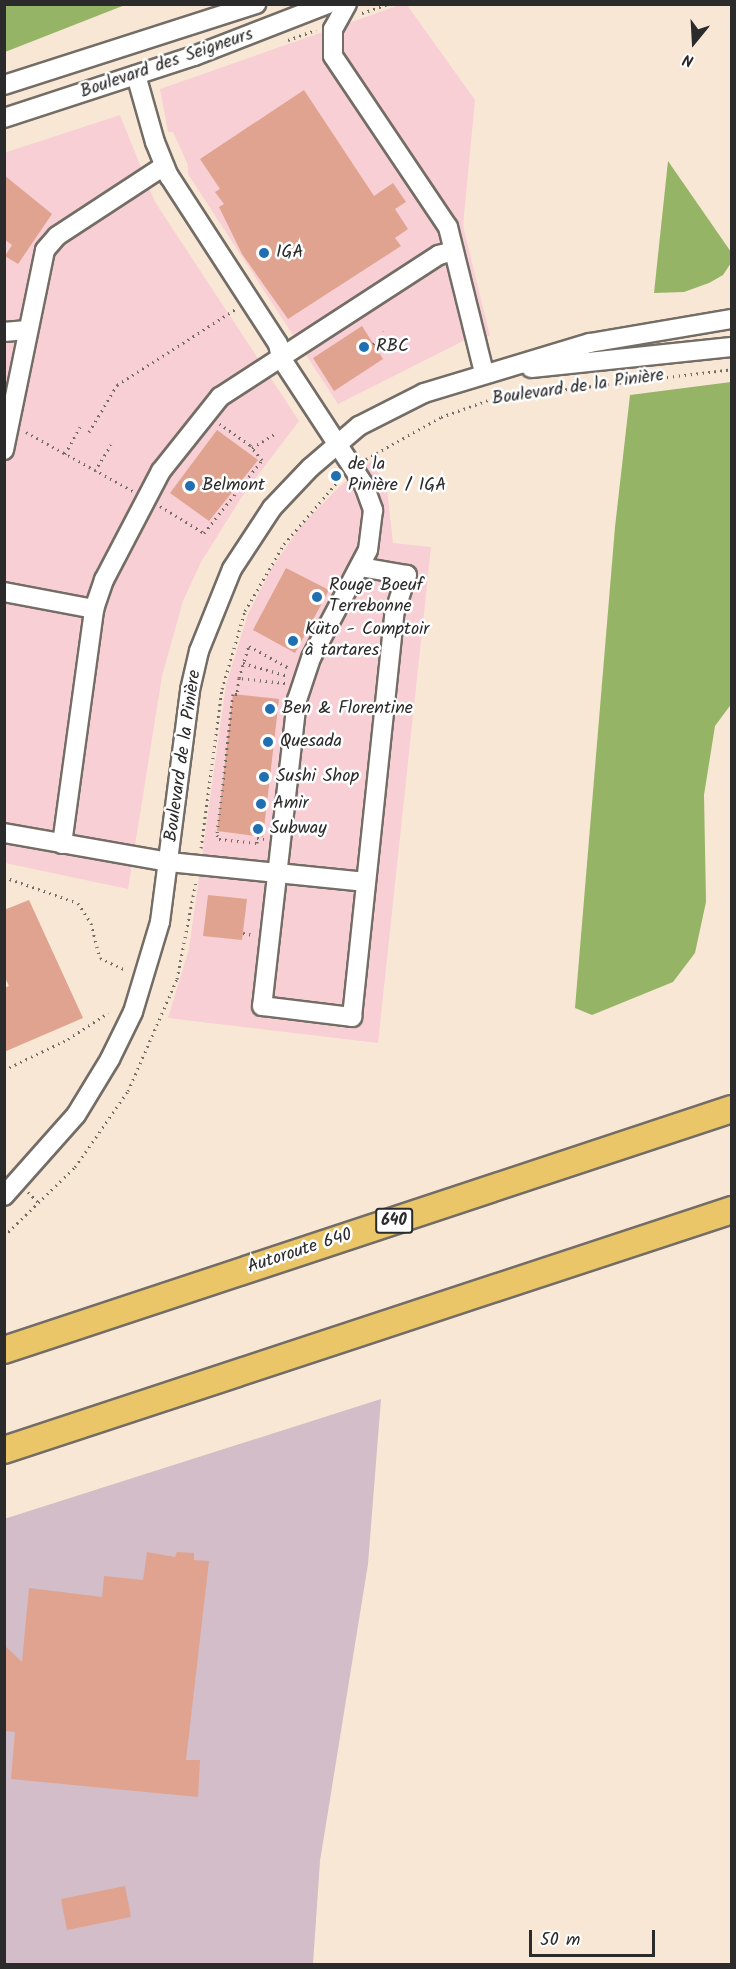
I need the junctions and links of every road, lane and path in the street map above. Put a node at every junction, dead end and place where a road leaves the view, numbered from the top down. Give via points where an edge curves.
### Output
1 (255, 4) edge
2 (328, 4) edge
3 (388, 4) edge
4 (354, 9) edge
5 (136, 75) junction
6 (4, 85) edge
7 (4, 118) edge
8 (164, 166) junction
9 (453, 251) junction
10 (240, 306) dead end
11 (732, 319) edge
12 (27, 330) junction
13 (384, 331) dead end
14 (4, 332) edge
15 (380, 346) dead end
16 (732, 347) edge
17 (280, 358) junction
18 (732, 369) edge
19 (484, 372) junction
20 (214, 419) dead end
21 (80, 427) dead end
22 (21, 430) dead end
23 (89, 432) dead end
24 (274, 434) dead end
25 (111, 444) dead end
26 (337, 444) junction
27 (252, 448) junction
28 (4, 450) edge
29 (65, 454) junction
30 (366, 459) dead end
31 (95, 471) junction
32 (339, 480) dead end
33 (136, 493) dead end
34 (153, 502) dead end
35 (360, 567) junction
36 (4, 592) edge
37 (94, 609) junction
38 (243, 663) junction
39 (293, 670) dead end
40 (291, 677) dead end
41 (239, 678) junction
42 (289, 683) dead end
43 (4, 833) edge
44 (268, 840) dead end
45 (62, 844) junction
46 (201, 849) dead end
47 (169, 862) junction
48 (276, 873) junction
49 (4, 877) edge
50 (366, 882) junction
51 (243, 933) dead end
52 (257, 935) dead end
53 (124, 969) dead end
54 (108, 1013) dead end
55 (4, 1070) edge
56 (732, 1108) edge
57 (4, 1196) edge
58 (732, 1210) edge
59 (4, 1350) edge
60 (4, 1450) edge

1 - 6 street, Boulevard des Seigneurs
2 - 5 street, Boulevard des Seigneurs
3 - 4 path
4 - 9 street via 331,36 331,50 448,227
5 - 7 street, Boulevard des Seigneurs
5 - 8 street
8 - 12 street via 57,236 45,250
8 - 17 street via 278,344
9 - 17 street via 439,255
9 - 19 street
10 - 23 path via 117,385
11 - 19 street, Boulevard de la Pinière via 590,343
12 - 14 street
12 - 28 street
13 - 15 path via 385,343
16 - 19 street, Boulevard de la Pinière
17 - 26 street
17 - 37 street via 212,405 161,471 104,580
18 - 30 path, Boulevard de la Pinière via 494,398 441,417
19 - 26 street, Boulevard de la Pinière via 400,404
20 - 27 path
21 - 29 path
22 - 29 path
24 - 27 path
25 - 31 path
26 - 35 street via 372,501 372,539
26 - 47 street, Boulevard de la Pinière via 287,490 263,520 215,604 190,690
27 - 34 path via 262,460 204,533
29 - 31 path
31 - 33 path
32 - 46 path, Boulevard de la Pinière via 279,550 245,611 222,689
35 - 48 street via 312,658 297,700
35 - 50 street via 407,575 394,611
36 - 37 street
37 - 45 street
38 - 39 path via 249,646
38 - 40 path
38 - 41 path
41 - 42 path
41 - 44 path via 237,694 233,694 217,835 219,839 256,843 257,838
43 - 45 street
45 - 47 street
47 - 48 street
47 - 57 street, Boulevard de la Pinière via 153,952 118,1044 68,1126
48 - 50 street
48 - 50 street via 262,1006 352,1017
49 - 53 path via 78,903 91,923 100,958
51 - 52 path
54 - 55 path via 68,1039
56 - 59 highway, Autoroute 640 / 640
58 - 60 highway

